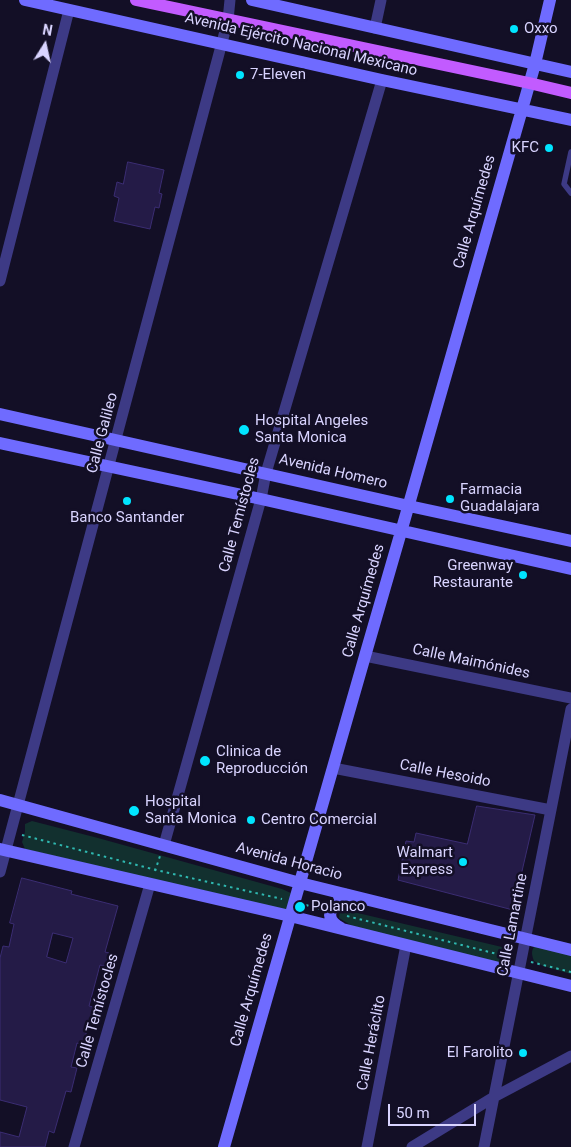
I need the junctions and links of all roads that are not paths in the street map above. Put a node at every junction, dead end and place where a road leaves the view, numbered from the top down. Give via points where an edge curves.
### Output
1 (25, 0) edge
2 (136, 0) edge
3 (230, 0) edge
4 (252, 0) edge
5 (381, 0) edge
6 (550, 0) edge
7 (69, 10) junction
8 (228, 20) junction
9 (375, 28) junction
10 (221, 43) junction
11 (535, 64) junction
12 (571, 72) edge
13 (382, 80) junction
14 (529, 83) junction
15 (571, 93) edge
16 (521, 109) junction
17 (571, 120) edge
18 (571, 152) edge
19 (571, 193) edge
20 (0, 281) edge
21 (0, 414) edge
22 (116, 441) junction
23 (0, 443) edge
24 (109, 467) junction
25 (266, 474) junction
26 (261, 499) junction
27 (408, 506) junction
28 (402, 531) junction
29 (571, 541) edge
30 (571, 569) edge
31 (365, 656) junction
32 (571, 698) edge
33 (571, 709) edge
34 (332, 768) junction
35 (0, 800) edge
36 (18, 804) junction
37 (551, 810) junction
38 (164, 845) junction
39 (3, 850) edge
40 (0, 872) edge
41 (300, 883) junction
42 (150, 884) junction
43 (345, 894) junction
44 (290, 916) junction
45 (341, 929) junction
46 (526, 938) junction
47 (406, 945) junction
48 (571, 950) edge
49 (518, 973) junction
50 (571, 986) edge
51 (571, 1056) edge
52 (494, 1097) junction
53 (74, 1147) edge
54 (224, 1147) edge
55 (367, 1147) edge
56 (412, 1147) edge
57 (484, 1147) edge

1 - 7 street, Avenida Ejército Nacional Mexicano
2 - 8 main road, Avenida Ejército Nacional Mexicano
3 - 8 street, Calle Galileo
4 - 9 street
5 - 9 street
6 - 11 street, Calle Arquímedes
7 - 10 street, Avenida Ejército Nacional Mexicano
7 - 20 street
8 - 10 street, Calle Galileo
8 - 14 main road, Avenida Ejército Nacional Mexicano
9 - 11 street
10 - 13 street, Avenida Ejército Nacional Mexicano
10 - 22 street, Calle Galileo
11 - 12 street
11 - 14 street, Calle Arquímedes
13 - 16 street, Avenida Ejército Nacional Mexicano
13 - 25 street, Calle Temístocles
14 - 15 main road, Avenida Ejército Nacional Mexicano
14 - 16 street, Calle Arquímedes
16 - 17 street, Avenida Ejército Nacional Mexicano
16 - 27 street, Calle Arquímedes
18 - 19 lane via 564,184
21 - 22 street, Avenida Homero
22 - 24 street, Calle Galileo
22 - 25 street, Avenida Homero
23 - 24 street
24 - 26 street
24 - 36 street, Calle Galileo
25 - 26 street, Calle Temístocles
25 - 27 street, Avenida Homero
26 - 28 street
26 - 38 street, Calle Temístocles
27 - 28 street, Calle Arquímedes
27 - 29 street, Avenida Homero
28 - 30 street
28 - 31 street, Calle Arquímedes
31 - 32 street, Calle Maimónides
31 - 34 street, Calle Arquímedes
33 - 37 street, Calle Lamartine
34 - 37 street, Calle Hesoido
34 - 41 street, Calle Arquímedes
35 - 36 street, Avenida Horacio
36 - 38 street, Avenida Horacio
36 - 39 street, Calle Galileo
37 - 46 street, Calle Lamartine
38 - 41 street, Avenida Horacio
39 - 40 street, Calle Galileo
39 - 42 street
41 - 43 street, Avenida Horacio
41 - 44 street, Calle Arquímedes
42 - 44 street
42 - 53 street, Calle Temístocles
43 - 45 street via 330,912 334,925
43 - 46 street, Avenida Horacio
44 - 45 street
44 - 54 street, Calle Arquímedes
45 - 47 street
46 - 48 street, Avenida Horacio
46 - 49 street, Calle Lamartine
47 - 49 street
47 - 55 street, Calle Heráclito
49 - 50 street
49 - 52 street, Calle Lamartine
51 - 52 street
52 - 56 street
52 - 57 street, Calle Lamartine

